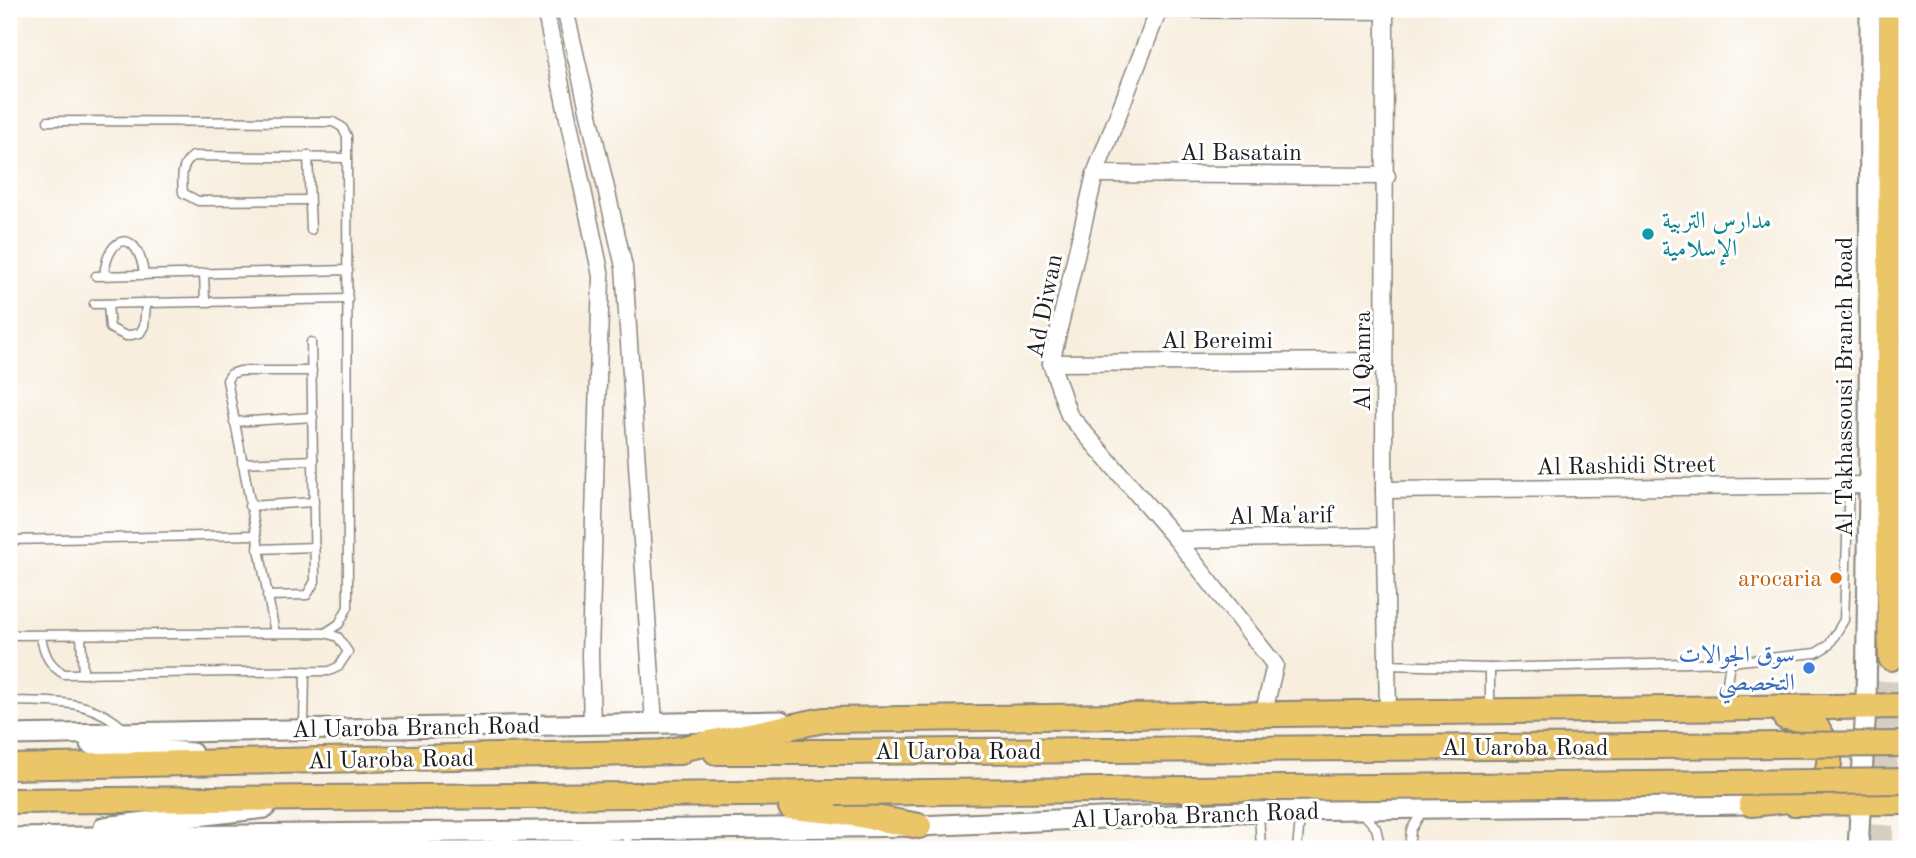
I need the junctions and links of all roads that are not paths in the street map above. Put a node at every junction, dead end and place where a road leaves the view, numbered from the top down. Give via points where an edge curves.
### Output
1 (545, 9) edge
2 (565, 9) edge
3 (1159, 9) edge
4 (1870, 9) edge
5 (1892, 9) edge
6 (1385, 10) edge
7 (48, 121) dead end
8 (307, 155) junction
9 (347, 158) junction
10 (1095, 174) junction
11 (1387, 176) junction
12 (309, 200) junction
13 (311, 230) dead end
14 (348, 270) junction
15 (204, 273) junction
16 (144, 275) junction
17 (348, 299) junction
18 (205, 301) junction
19 (94, 304) dead end
20 (108, 304) junction
21 (146, 305) junction
22 (311, 342) dead end
23 (1384, 361) junction
24 (1051, 363) junction
25 (312, 371) junction
26 (313, 417) junction
27 (234, 422) junction
28 (314, 460) junction
29 (242, 463) junction
30 (1849, 485) junction
31 (1869, 485) junction
32 (1384, 490) junction
33 (314, 502) junction
34 (249, 506) junction
35 (254, 535) junction
36 (1386, 536) junction
37 (9, 540) edge
38 (1177, 540) junction
39 (315, 547) junction
40 (258, 550) junction
41 (267, 596) junction
42 (275, 633) junction
43 (325, 633) junction
44 (9, 635) edge
45 (40, 635) junction
46 (81, 635) junction
47 (1891, 658) tunnel mouth
48 (1730, 662) junction
49 (1388, 666) junction
50 (1490, 668) junction
51 (305, 671) junction
52 (83, 674) junction
53 (9, 701) edge
54 (1866, 705) junction
55 (1907, 706) edge
56 (1723, 711) junction
57 (1490, 713) junction
58 (1388, 714) junction
59 (1263, 716) junction
60 (824, 720) junction
61 (654, 723) junction
62 (592, 724) junction
63 (304, 729) junction
64 (128, 733) junction
65 (9, 736) edge
66 (1907, 744) edge
67 (664, 752) junction
68 (287, 762) junction
69 (9, 767) edge
70 (1907, 781) edge
71 (661, 794) junction
72 (358, 797) junction
73 (9, 802) edge
74 (1858, 803) junction
75 (1907, 803) edge
76 (1751, 804) junction
77 (1423, 809) junction
78 (1301, 810) junction
79 (1360, 810) junction
80 (1259, 812) junction
81 (919, 826) junction
82 (9, 838) edge
83 (593, 840) edge
84 (627, 840) edge
85 (507, 841) edge
86 (1261, 849) edge
87 (1297, 849) edge
88 (1381, 849) edge
89 (1409, 849) edge
90 (1858, 849) edge

1 - 62 street via 601,276
2 - 61 street via 624,267
3 - 6 street
3 - 10 street, Ad Diwan
4 - 31 street, Al Takhassousi Branch Road
5 - 47 main road
6 - 11 street, Al Qamra
7 - 9 lane via 333,121 346,136
8 - 9 lane
8 - 12 lane
8 - 12 lane via 192,156 181,175 183,192 198,201
9 - 14 lane
10 - 11 street, Al Basatain
10 - 24 street, Ad Diwan
11 - 23 street, Al Qamra
12 - 13 lane
14 - 15 lane
14 - 17 lane
15 - 16 lane
15 - 18 lane
16 - 16 lane via 142,253 123,242 111,246 100,276
17 - 18 lane
17 - 43 lane via 348,607 339,624
18 - 21 lane
19 - 20 lane
20 - 21 lane
20 - 21 lane via 110,328 126,336 140,333
22 - 25 lane
23 - 24 street, Al Bereimi
23 - 32 street, Al Qamra
24 - 38 street, Ad Diwan via 1069,415
25 - 26 lane
25 - 27 lane via 231,374 227,380
26 - 27 lane
26 - 28 lane
27 - 29 lane
28 - 29 lane
28 - 33 lane
29 - 34 lane
30 - 31 street, Al Rashidi Street
30 - 32 street, Al Rashidi Street
30 - 48 lane via 1844,620 1838,634 1816,653
31 - 54 street, Al Takhassousi Branch Road
32 - 36 street, Al Qamra
33 - 34 lane
33 - 39 lane
34 - 35 lane
35 - 37 lane
35 - 40 lane
36 - 38 street, Al Ma'arif
36 - 49 street, Al Qamra
38 - 59 street, Ad Diwan via 1275,665
39 - 40 lane
39 - 41 lane via 312,591
40 - 41 lane
41 - 42 lane
42 - 43 lane
42 - 46 lane
43 - 51 lane via 345,643 348,652 344,660 329,671
44 - 45 lane
45 - 46 lane
45 - 52 lane via 52,667 64,674
46 - 52 lane
48 - 50 lane
48 - 56 lane
49 - 50 lane
49 - 58 street, Al Qamra
50 - 57 lane
51 - 52 lane
51 - 63 lane
53 - 64 lane via 94,708 111,716
54 - 55 main road, Al Uaroba Branch Road
54 - 56 main road, Al Uaroba Branch Road
54 - 74 street, Al Takhassousi Branch Road
56 - 57 main road, Al Uaroba Branch Road
56 - 76 main road via 1810,720 1825,735 1828,772 1808,798
57 - 58 main road, Al Uaroba Branch Road
58 - 59 main road, Al Uaroba Branch Road
59 - 60 main road, Al Uaroba Branch Road
60 - 61 street, Al Uaroba Branch Road
60 - 67 main road, Al Uaroba Branch Road
61 - 62 street, Al Uaroba Branch Road
62 - 63 street, Al Uaroba Branch Road
63 - 64 street, Al Uaroba Branch Road
64 - 65 street, Al Uaroba Branch Road
65 - 68 street
66 - 67 main road, Al Uaroba Road, bridge
67 - 68 main road, Al Uaroba Road
68 - 69 main road, Al Uaroba Road
70 - 71 main road, Al Uaroba Road, bridge
71 - 72 main road, Al Uaroba Road
71 - 81 main road via 843,812
72 - 73 main road, Al Uaroba Road
72 - 82 street
74 - 75 main road
74 - 76 main road
74 - 90 street, Al Takhassousi Branch Road
76 - 77 street, Al Uaroba Branch Road
77 - 79 street, Al Uaroba Branch Road
77 - 89 lane via 1411,830
78 - 79 street, Al Uaroba Branch Road
78 - 80 street, Al Uaroba Branch Road
78 - 87 lane
79 - 88 lane via 1376,828
80 - 81 street, Al Uaroba Branch Road
80 - 86 lane
81 - 84 street, Al Uaroba Branch Road
82 - 85 street, Al Uaroba Branch Road
83 - 84 street, Al Uaroba Branch Road
83 - 85 street, Al Uaroba Branch Road

